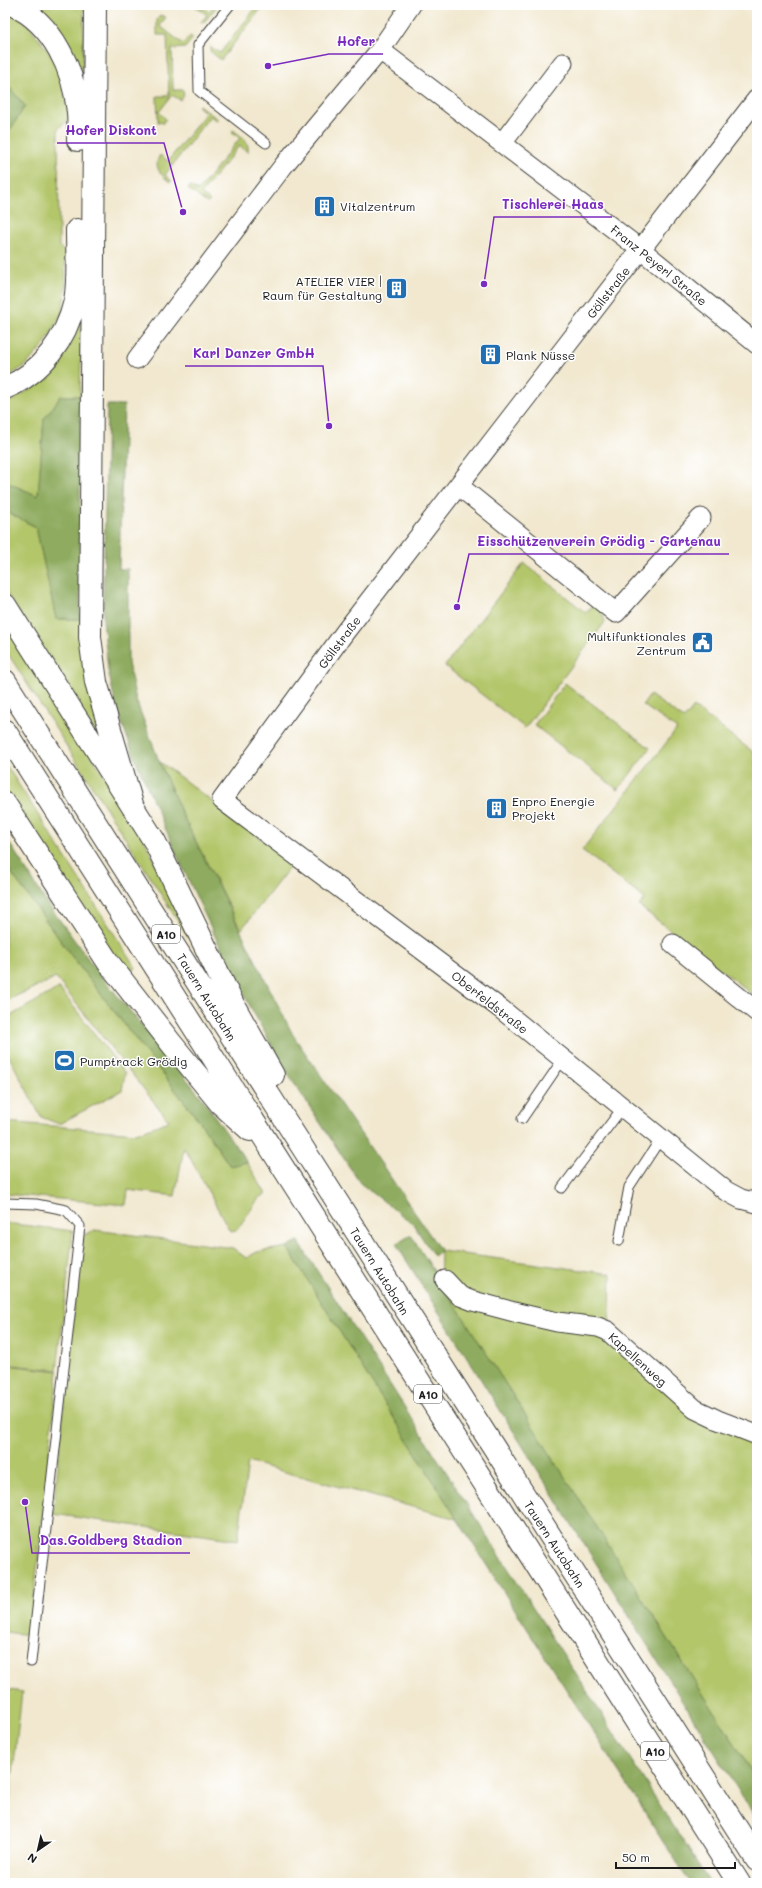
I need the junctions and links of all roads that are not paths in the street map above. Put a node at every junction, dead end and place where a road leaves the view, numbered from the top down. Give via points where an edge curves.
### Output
1 (13, 5) edge
2 (95, 5) edge
3 (230, 5) edge
4 (411, 5) edge
5 (380, 50) junction
6 (562, 64) dead end
7 (757, 99) edge
8 (503, 142) junction
9 (266, 143) dead end
10 (640, 250) junction
11 (757, 344) edge
12 (137, 359) dead end
13 (5, 388) edge
14 (459, 486) junction
15 (701, 518) dead end
16 (5, 605) edge
17 (5, 681) edge
18 (5, 731) edge
19 (222, 800) joint
20 (5, 804) edge
21 (132, 804) junction
22 (673, 944) dead end
23 (757, 1012) edge
24 (563, 1059) junction
25 (623, 1108) junction
26 (522, 1119) dead end
27 (662, 1138) junction
28 (272, 1150) junction
29 (327, 1187) junction
30 (562, 1188) dead end
31 (5, 1203) edge
32 (757, 1203) edge
33 (619, 1241) dead end
34 (446, 1280) dead end
35 (757, 1435) edge
36 (31, 1662) dead end
37 (757, 1860) edge
38 (739, 1883) edge

1 - 13 highway via 44,28 59,50 71,76 78,112 77,256 75,299 69,321 52,354 35,370
2 - 21 highway via 90,637 96,682
3 - 9 lane via 198,45 199,91
4 - 5 street
5 - 8 street, Franz Peyerl Straße
5 - 12 street via 284,165
6 - 8 street
7 - 10 street, Göllstraße
8 - 10 street, Franz Peyerl Straße
10 - 11 street, Franz Peyerl Straße
10 - 14 street, Göllstraße
14 - 15 street via 616,613
14 - 19 street, Göllstraße via 345,632
16 - 21 highway
17 - 29 highway, Tauern Autobahn / A10
18 - 28 highway, A10
19 - 24 street, Oberfeldstraße
20 - 28 highway via 108,962 220,1103
21 - 29 highway via 155,842 267,1067 305,1125
22 - 23 street
24 - 25 street, Oberfeldstraße
24 - 26 lane
25 - 27 street, Oberfeldstraße
25 - 30 lane
27 - 32 street, Oberfeldstraße via 726,1191 741,1200
27 - 33 lane via 629,1187
28 - 38 highway, A10
29 - 37 highway, Tauern Autobahn / A10
31 - 36 lane via 36,1204 66,1210 80,1226
34 - 35 street, Kapellenweg via 460,1296 473,1301 608,1331 695,1408

